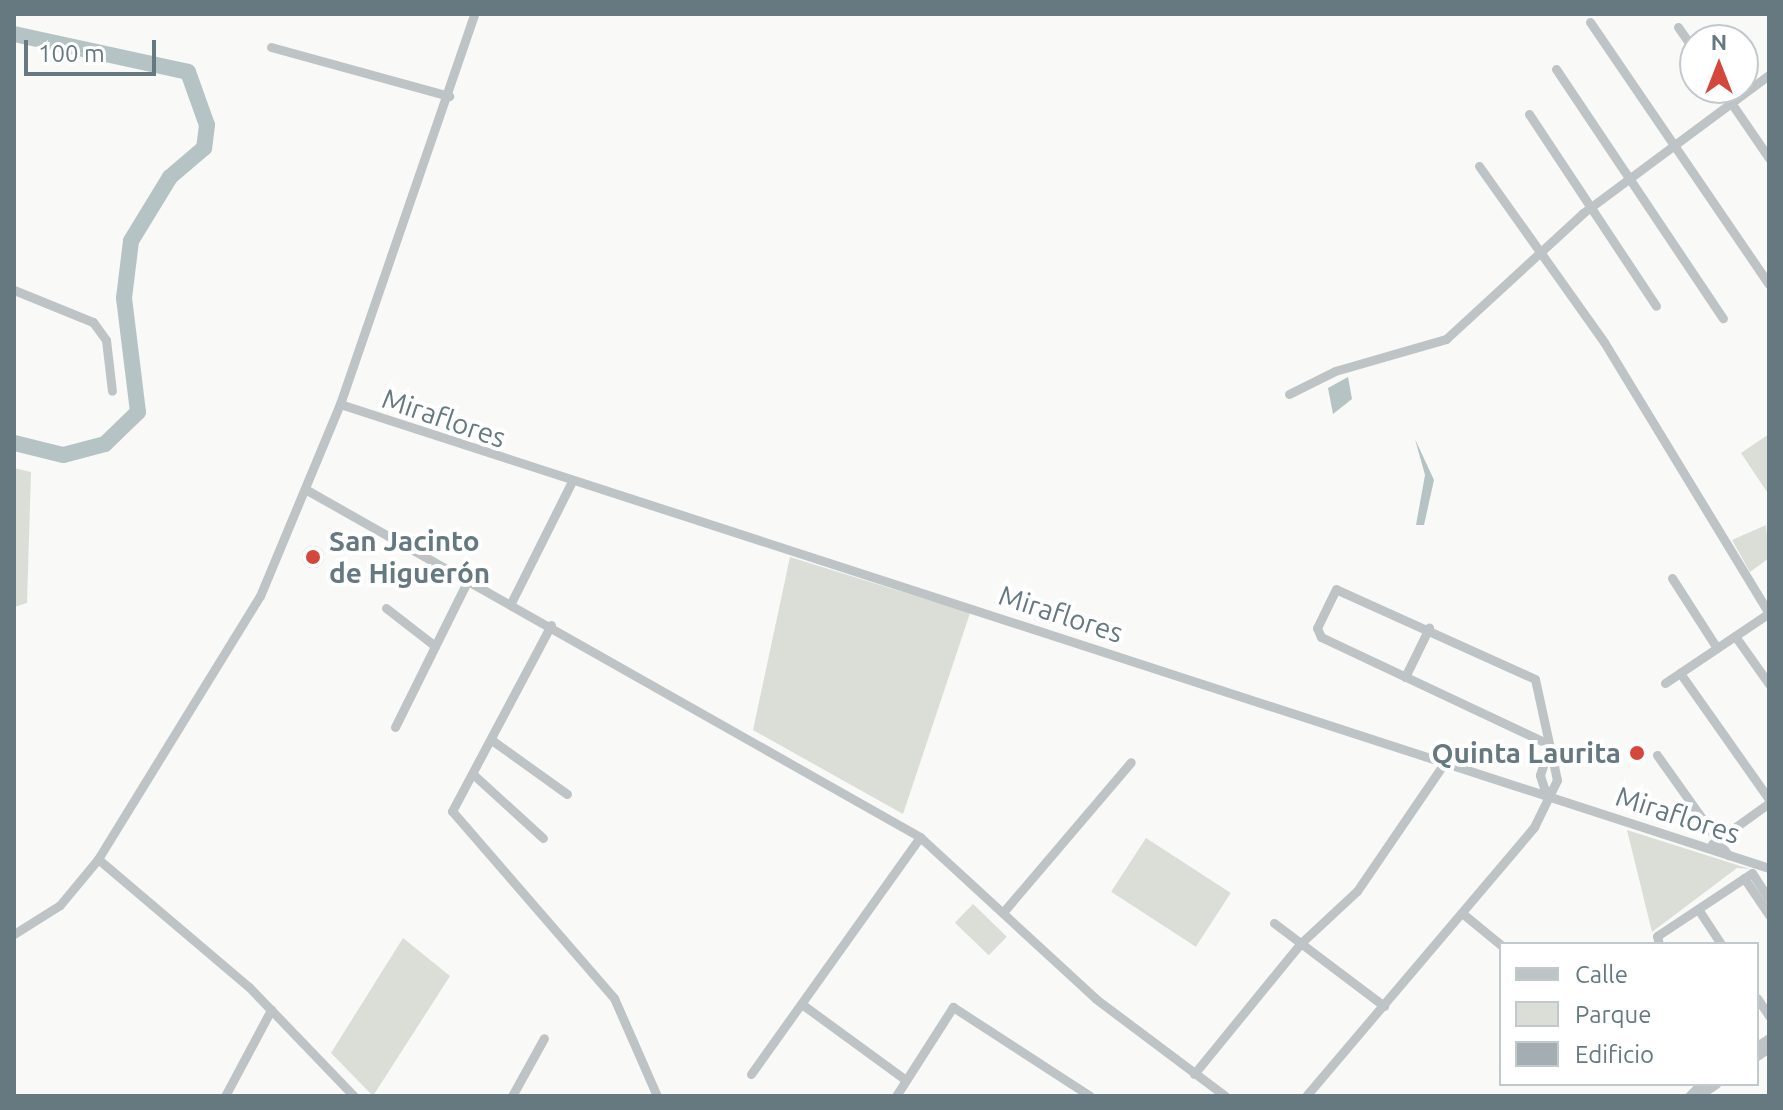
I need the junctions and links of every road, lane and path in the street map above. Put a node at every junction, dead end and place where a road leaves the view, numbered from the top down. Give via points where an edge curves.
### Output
1 (474, 14) edge
2 (1590, 22) dead end
3 (271, 47) dead end
4 (1556, 69) dead end
5 (449, 96) junction
6 (1726, 104) edge
7 (1732, 104) edge
8 (1529, 114) dead end
9 (1673, 141) junction
10 (1769, 158) edge
11 (1479, 166) dead end
12 (1630, 175) junction
13 (1593, 205) junction
14 (1538, 252) junction
15 (1769, 284) edge
16 (14, 290) edge
17 (1656, 306) dead end
18 (1723, 318) dead end
19 (112, 391) dead end
20 (1289, 394) dead end
21 (340, 404) junction
22 (571, 483) junction
23 (305, 489) junction
24 (469, 578) junction
25 (1672, 578) dead end
26 (511, 603) junction
27 (386, 608) dead end
28 (1769, 613) edge
29 (551, 625) junction
30 (1429, 628) junction
31 (1735, 636) junction
32 (435, 646) junction
33 (1717, 648) junction
34 (1680, 673) junction
35 (1405, 677) junction
36 (1665, 683) dead end
37 (1769, 684) edge
38 (395, 727) dead end
39 (493, 741) junction
40 (1547, 746) junction
41 (1657, 755) dead end
42 (1447, 759) junction
43 (1131, 762) dead end
44 (475, 776) junction
45 (567, 794) dead end
46 (1546, 794) junction
47 (1769, 801) edge
48 (920, 837) junction
49 (543, 838) dead end
50 (1717, 841) junction
51 (1706, 848) junction
52 (1728, 855) junction
53 (98, 859) junction
54 (1769, 868) edge
55 (1744, 878) junction
56 (1769, 899) edge
57 (1698, 909) junction
58 (1005, 910) junction
59 (1462, 913) junction
60 (1769, 915) edge
61 (1274, 923) dead end
62 (14, 934) edge
63 (1658, 940) edge
64 (1720, 942) edge
65 (1301, 943) junction
66 (1499, 943) edge
67 (803, 1005) junction
68 (1384, 1006) junction
69 (271, 1010) junction
70 (544, 1038) dead end
71 (751, 1074) dead end
72 (1194, 1074) junction
73 (906, 1080) junction
74 (1211, 1092) edge
75 (225, 1096) edge
76 (354, 1096) edge
77 (512, 1096) edge
78 (657, 1096) edge
79 (896, 1096) edge
80 (1090, 1096) edge
81 (1225, 1096) edge
82 (1306, 1096) edge

1 - 5 street, Miraflores
2 - 9 street
3 - 5 street
4 - 12 street
5 - 21 street, Miraflores
6 - 9 street
7 - 10 street
8 - 13 street
9 - 12 street
9 - 15 street
11 - 14 street
12 - 13 street
12 - 18 street
13 - 14 street
13 - 17 street
14 - 20 street via 1446,339 1335,371
14 - 28 street via 1604,342
16 - 19 street via 93,322 106,340
21 - 22 street, Miraflores
21 - 23 street, Miraflores
22 - 26 street
22 - 42 street, Miraflores
23 - 24 street
23 - 53 street, Miraflores via 253,609
24 - 26 street
24 - 32 street
25 - 33 street
26 - 29 street
27 - 32 street
28 - 31 street
29 - 39 street
29 - 48 street via 654,692
30 - 35 street
30 - 35 street via 1341,587 1317,628 1321,637
30 - 40 street via 1535,679
31 - 33 street
31 - 37 street
32 - 38 street
33 - 34 street
34 - 36 street
34 - 47 street
35 - 40 street
39 - 44 street
39 - 45 street
40 - 46 street via 1540,775
40 - 46 street via 1557,780
41 - 50 street
42 - 46 street, Miraflores
42 - 65 street via 1367,879
43 - 58 street
44 - 49 street
44 - 78 street via 452,811 614,998
46 - 51 street, Miraflores
46 - 59 street via 1534,827
47 - 50 street
48 - 58 street
48 - 67 street
50 - 51 street
50 - 52 street
51 - 52 street, Miraflores
52 - 54 street, Miraflores
53 - 62 street, Miraflores via 60,905
53 - 69 street
55 - 56 street via 1752,873
55 - 57 street
55 - 60 street
57 - 63 street
57 - 64 street
58 - 72 street via 1084,989
59 - 66 street
59 - 68 street
61 - 65 street
65 - 68 street
65 - 72 street
67 - 71 street
67 - 73 street
68 - 82 street
69 - 75 street
69 - 76 street
70 - 77 street
72 - 74 street
73 - 79 street
73 - 80 street via 953,1007
74 - 81 street

